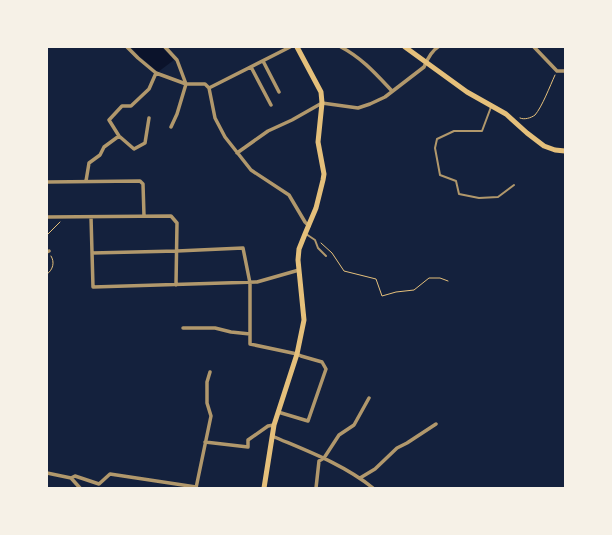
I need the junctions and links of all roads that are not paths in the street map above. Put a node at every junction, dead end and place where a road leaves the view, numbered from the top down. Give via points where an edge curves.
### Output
1 (128, 47) edge
2 (166, 47) edge
3 (290, 47) edge
4 (297, 47) edge
5 (341, 47) edge
6 (405, 47) edge
7 (436, 47) edge
8 (534, 47) edge
9 (263, 61) junction
10 (426, 63) junction
11 (251, 67) junction
12 (565, 71) edge
13 (156, 73) junction
14 (186, 84) junction
15 (209, 88) junction
16 (279, 92) dead end
17 (392, 92) junction
18 (322, 103) junction
19 (271, 105) dead end
20 (491, 106) junction
21 (149, 118) dead end
22 (171, 127) dead end
23 (119, 136) junction
24 (565, 151) edge
25 (237, 153) junction
26 (86, 181) junction
27 (47, 182) edge
28 (514, 185) dead end
29 (91, 216) junction
30 (144, 216) junction
31 (47, 217) edge
32 (309, 226) junction
33 (305, 234) junction
34 (176, 251) junction
35 (92, 252) junction
36 (326, 256) dead end
37 (300, 270) junction
38 (250, 283) junction
39 (176, 285) junction
40 (182, 328) dead end
41 (250, 334) junction
42 (297, 354) junction
43 (210, 372) dead end
44 (369, 398) dead end
45 (278, 412) junction
46 (436, 424) dead end
47 (274, 425) junction
48 (272, 436) junction
49 (205, 442) junction
50 (324, 458) junction
51 (47, 473) edge
52 (71, 478) junction
53 (360, 478) junction
54 (80, 488) edge
55 (196, 488) edge
56 (264, 488) edge
57 (316, 488) edge
58 (373, 488) edge

1 - 13 street
2 - 14 street via 177,60
3 - 9 street
4 - 18 main road via 321,92
5 - 17 street via 370,68
6 - 10 main road
7 - 10 street
8 - 12 street via 557,71
9 - 11 street
9 - 16 street
10 - 17 street
10 - 20 main road
11 - 15 street
11 - 19 street
13 - 14 street
13 - 23 street via 149,89 131,106 122,106 109,120
14 - 15 street via 205,84
14 - 22 street
15 - 25 street via 215,118
17 - 18 street via 358,108
18 - 25 street via 268,131
18 - 32 main road via 318,142 324,174
20 - 24 main road via 506,114 544,146
20 - 28 lane via 482,131 454,131 437,139 435,148 440,175 456,181 459,194 479,198 498,197
21 - 23 street via 145,143 134,149
23 - 26 street via 89,163
25 - 32 street via 251,170 289,195
26 - 27 street
26 - 30 street via 140,181 143,184
29 - 30 street
29 - 31 street
29 - 35 street
30 - 34 street via 171,216 177,223
32 - 33 main road
33 - 36 lane via 315,240 318,248
33 - 37 main road via 298,260
34 - 35 street
34 - 38 street via 243,248
34 - 39 street
35 - 39 street via 92,287
37 - 38 street
37 - 42 main road via 304,320
38 - 39 street
38 - 41 street
40 - 41 street via 215,328
41 - 42 street via 250,344
42 - 45 main road
42 - 45 street via 322,362 326,369 308,421
43 - 49 street via 207,382 207,403 211,416
44 - 50 street via 354,425 339,435
45 - 47 main road
46 - 53 street via 397,448 375,469
47 - 48 main road
47 - 49 street via 268,426 248,440 248,447
48 - 50 street
48 - 56 main road
49 - 55 street
50 - 53 street
50 - 57 street via 319,461
51 - 52 street
52 - 54 street
52 - 55 street via 75,476 99,484 110,474
53 - 58 street

